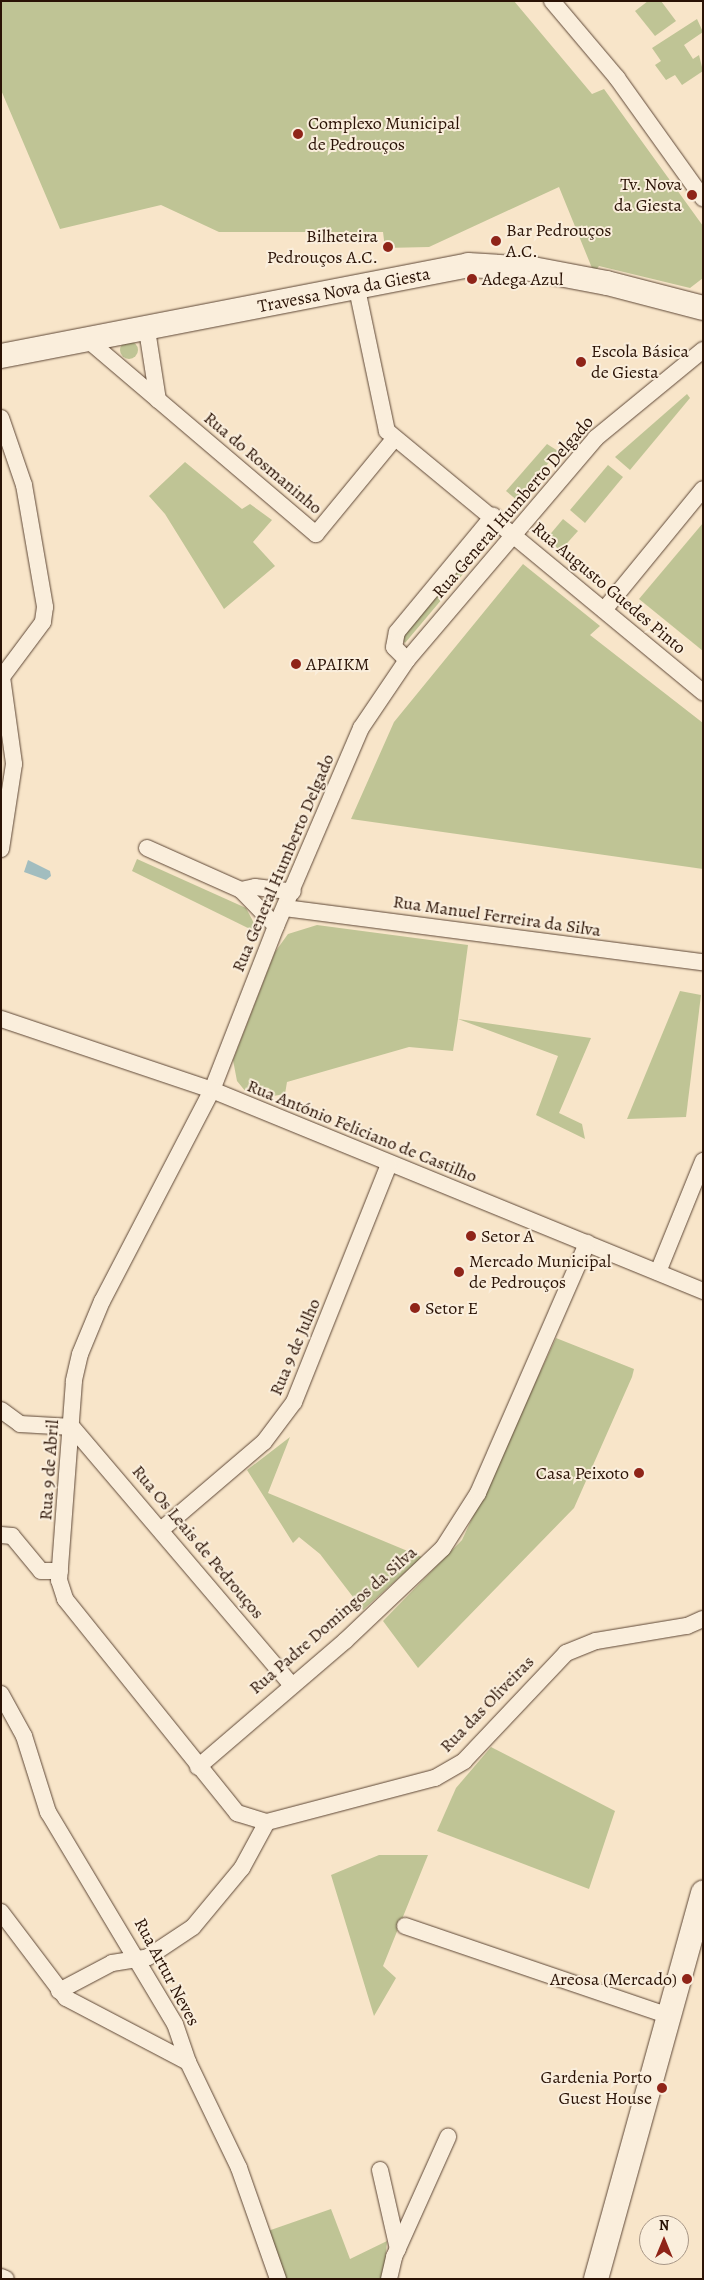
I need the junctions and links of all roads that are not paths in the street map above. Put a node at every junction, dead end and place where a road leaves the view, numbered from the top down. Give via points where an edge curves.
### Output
1 (552, 1) edge
2 (703, 198) edge
3 (357, 289) junction
4 (698, 304) edge
5 (147, 330) junction
6 (89, 341) junction
7 (703, 350) edge
8 (1, 356) edge
9 (158, 400) junction
10 (1, 418) edge
11 (394, 438) junction
12 (703, 489) edge
13 (494, 516) junction
14 (512, 533) junction
15 (604, 610) junction
16 (407, 660) junction
17 (703, 692) edge
18 (147, 848) dead end
19 (1, 850) edge
20 (241, 890) junction
21 (293, 892) junction
22 (286, 908) junction
23 (276, 926) junction
24 (703, 962) edge
25 (1, 1019) edge
26 (212, 1090) junction
27 (703, 1161) edge
28 (389, 1165) junction
29 (587, 1243) junction
30 (658, 1272) junction
31 (703, 1291) edge
32 (1, 1410) edge
33 (72, 1427) junction
34 (162, 1529) junction
35 (1, 1534) edge
36 (60, 1571) junction
37 (703, 1619) edge
38 (291, 1684) junction
39 (1, 1694) edge
40 (198, 1766) junction
41 (267, 1822) junction
42 (703, 1893) edge
43 (1, 1912) edge
44 (405, 1926) dead end
45 (139, 1957) junction
46 (59, 1991) junction
47 (669, 2016) junction
48 (188, 2062) junction
49 (448, 2137) dead end
50 (380, 2170) dead end
51 (398, 2249) junction
52 (1, 2277) edge
53 (6, 2279) edge
54 (278, 2279) edge
55 (389, 2279) edge
56 (596, 2279) edge

1 - 2 street via 617,78
3 - 4 street, Travessa Nova da Giesta via 487,265 607,283
3 - 5 street, Travessa Nova da Giesta
3 - 11 street via 383,423
5 - 6 street, Travessa Nova da Giesta
5 - 9 street
6 - 8 street, Travessa Nova da Giesta
6 - 9 street, Rua do Rosmaninho
7 - 14 street, Rua General Humberto Delgado via 596,438
9 - 11 street, Rua do Rosmaninho via 316,534
10 - 19 street via 24,484 45,615 2,677 14,764
11 - 13 street, Rua Augusto Guedes Pinto
12 - 15 street
13 - 14 street, Rua Augusto Guedes Pinto
13 - 16 street, Rua General Humberto Delgado via 397,632 394,647
14 - 15 street, Rua Augusto Guedes Pinto
14 - 16 street, Rua General Humberto Delgado
15 - 17 street, Rua Augusto Guedes Pinto
16 - 21 street, Rua General Humberto Delgado via 361,728
18 - 20 street
20 - 21 street via 255,887
20 - 23 street
21 - 22 street, Rua General Humberto Delgado
22 - 23 street, Rua General Humberto Delgado
22 - 24 street, Rua Manuel Ferreira da Silva
23 - 26 street, Rua General Humberto Delgado
25 - 26 street, Rua António Feliciano de Castilho
26 - 28 street, Rua António Feliciano de Castilho
26 - 33 street, Rua 9 de Abril via 102,1302 76,1367
27 - 30 street
28 - 29 street, Rua António Feliciano de Castilho
28 - 34 street, Rua 9 de Julho via 291,1408 264,1442
29 - 30 street, Rua António Feliciano de Castilho
29 - 38 street, Rua Padre Domingos da Silva via 492,1461 460,1525 422,1572
30 - 31 street, Rua António Feliciano de Castilho
32 - 33 street via 20,1424
33 - 34 street, Rua Os Leais de Pedrouços
33 - 36 street, Rua 9 de Abril
34 - 38 street, Rua Os Leais de Pedrouços
35 - 36 street via 12,1536 41,1571
36 - 40 street, Rua 9 de Abril via 65,1599
37 - 41 street, Rua das Oliveiras via 688,1626 596,1641 566,1653 464,1761 435,1778
38 - 40 street, Rua Padre Domingos da Silva
39 - 45 street, Rua Artur Neves via 24,1736 48,1812
40 - 41 street, Rua 9 de Abril via 245,1819
41 - 45 street via 242,1868 208,1913 157,1952
42 - 47 street
43 - 46 street
44 - 47 street
45 - 46 street via 112,1963
45 - 48 street, Rua Artur Neves via 175,2024
46 - 48 street
47 - 56 street
48 - 54 street, Rua Artur Neves via 239,2168
49 - 51 street
50 - 51 street
51 - 55 street
52 - 53 street

